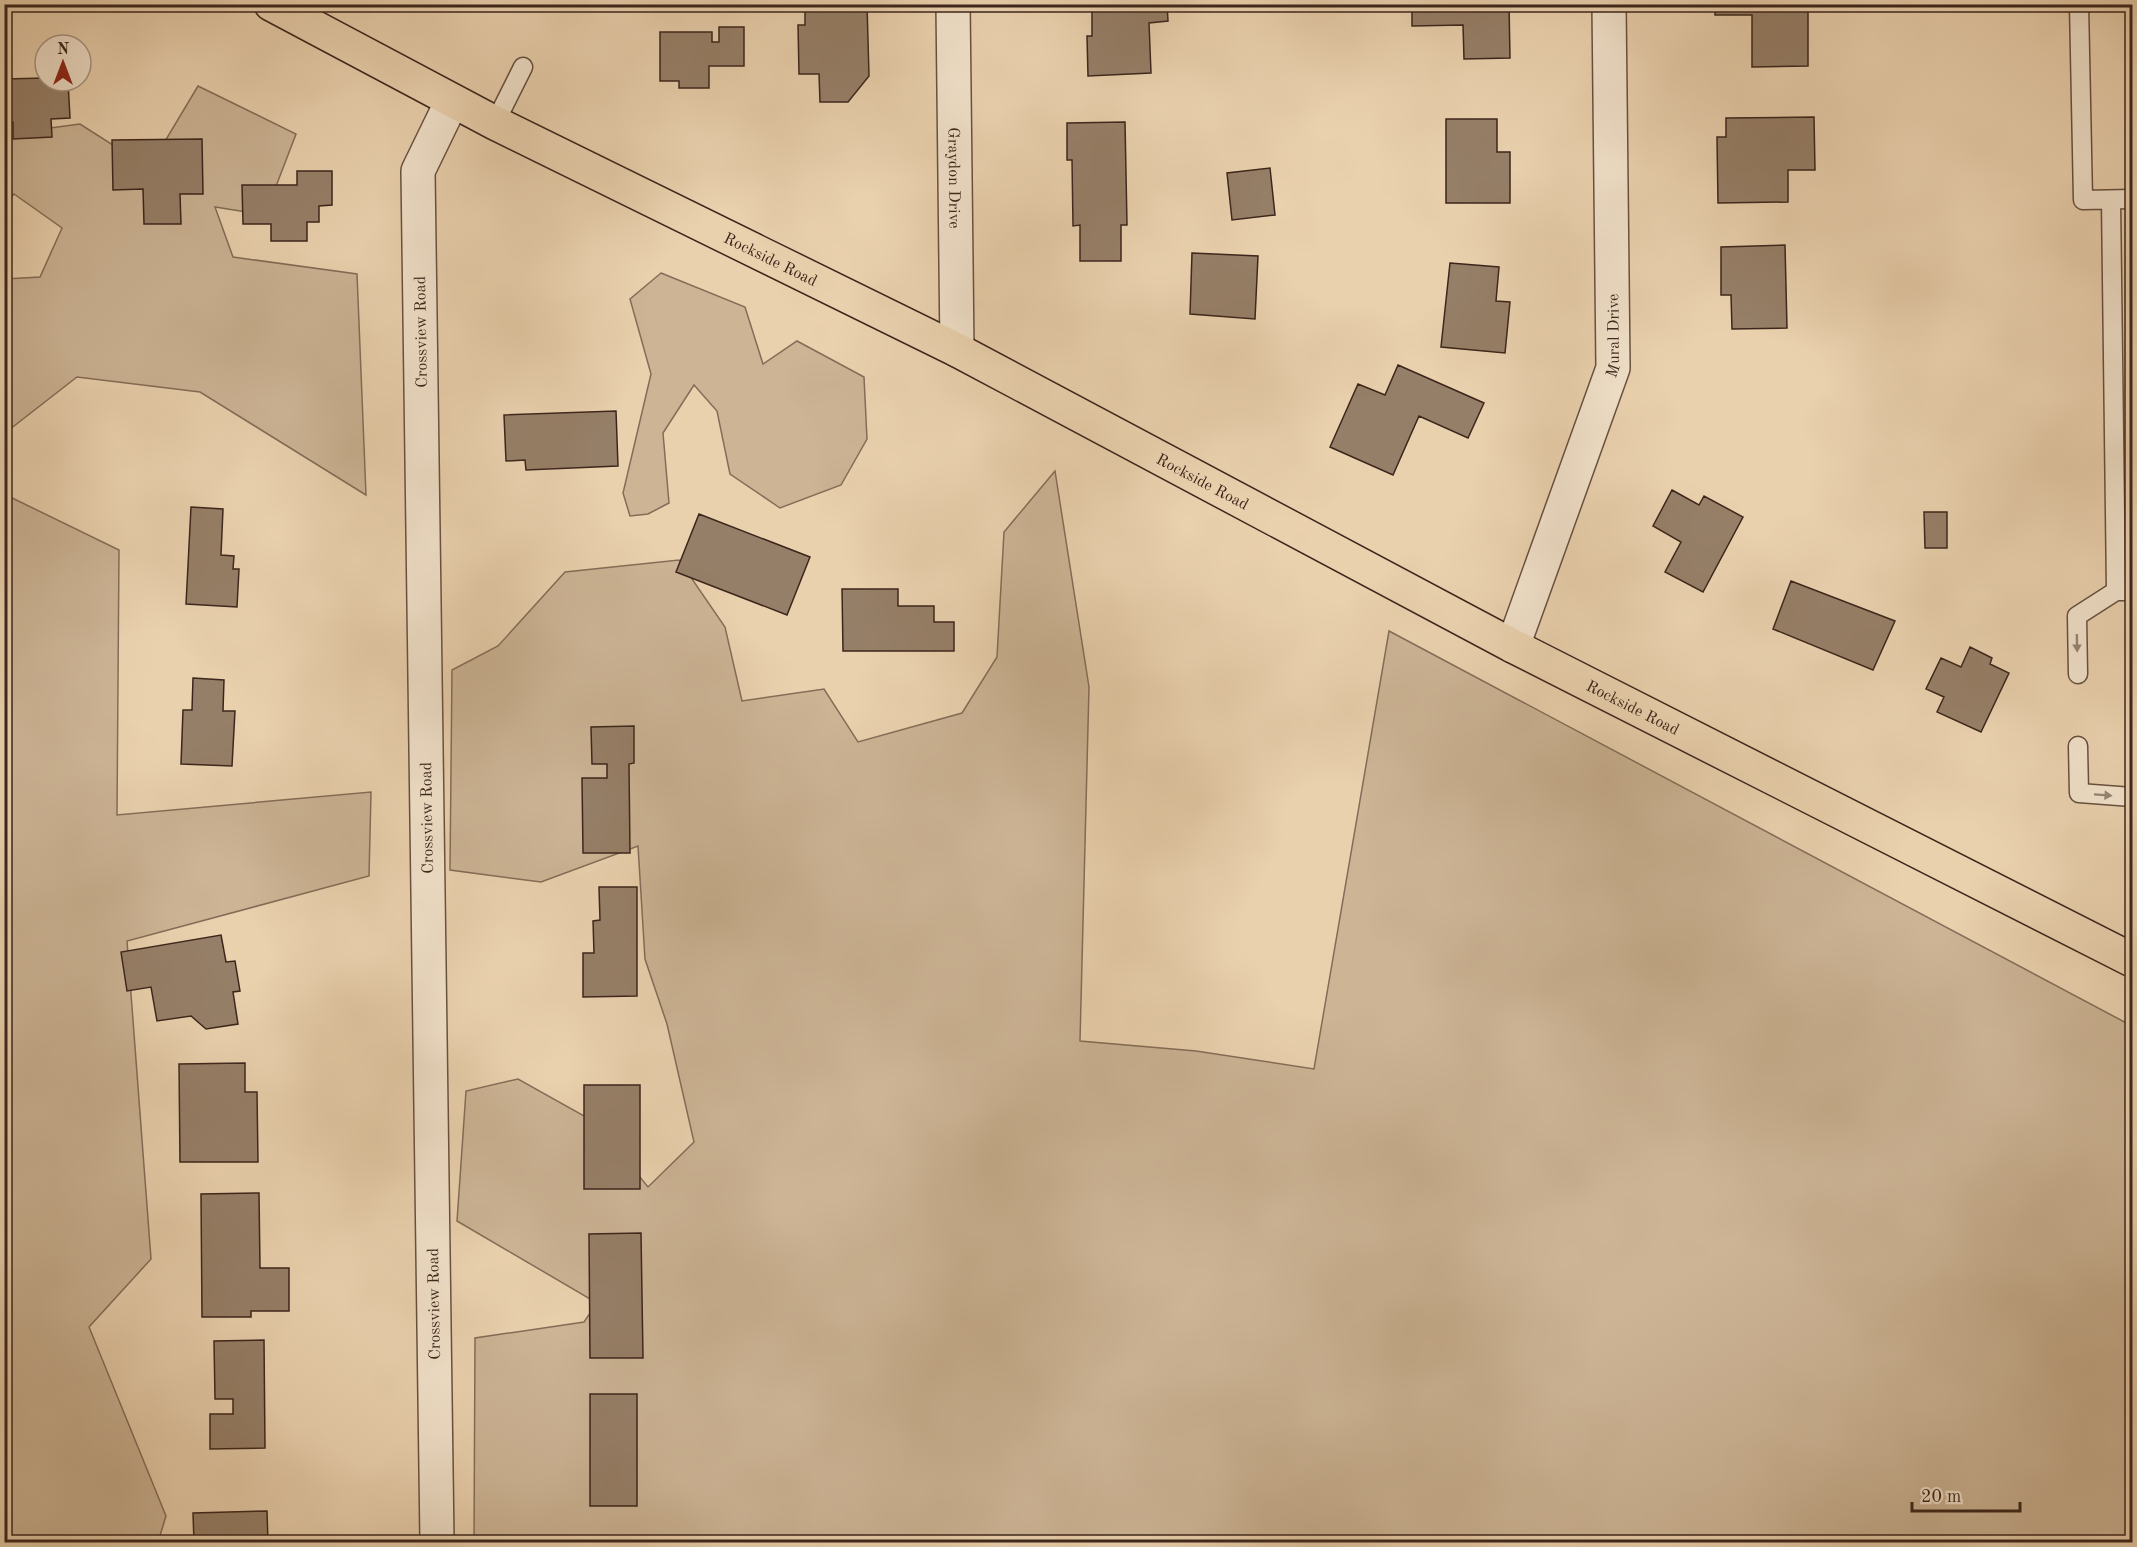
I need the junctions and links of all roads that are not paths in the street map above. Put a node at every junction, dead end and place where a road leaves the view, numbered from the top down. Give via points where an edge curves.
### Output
1 (271, 4) edge
2 (953, 4) edge
3 (1609, 4) edge
4 (2079, 4) edge
5 (523, 67) dead end
6 (452, 101) junction
7 (495, 123) junction
8 (2133, 199) edge
9 (2111, 200) junction
10 (957, 350) junction
11 (2124, 591) edge
12 (1513, 646) junction
13 (2078, 674) dead end
14 (2079, 746) dead end
15 (2133, 797) edge
16 (2133, 960) edge
17 (437, 1542) edge

1 - 6 main road, Rockside Road
2 - 10 street, Graydon Drive
3 - 12 street, Mural Drive via 1613,368
4 - 9 lane via 2083,200
5 - 7 lane
6 - 7 main road, Rockside Road
6 - 17 street, Crossview Road via 418,171
7 - 10 main road, Rockside Road
8 - 9 lane
9 - 11 lane
10 - 12 main road, Rockside Road
11 -> 13 lane via 2077,616
12 - 16 main road, Rockside Road
14 -> 15 lane via 2079,793

